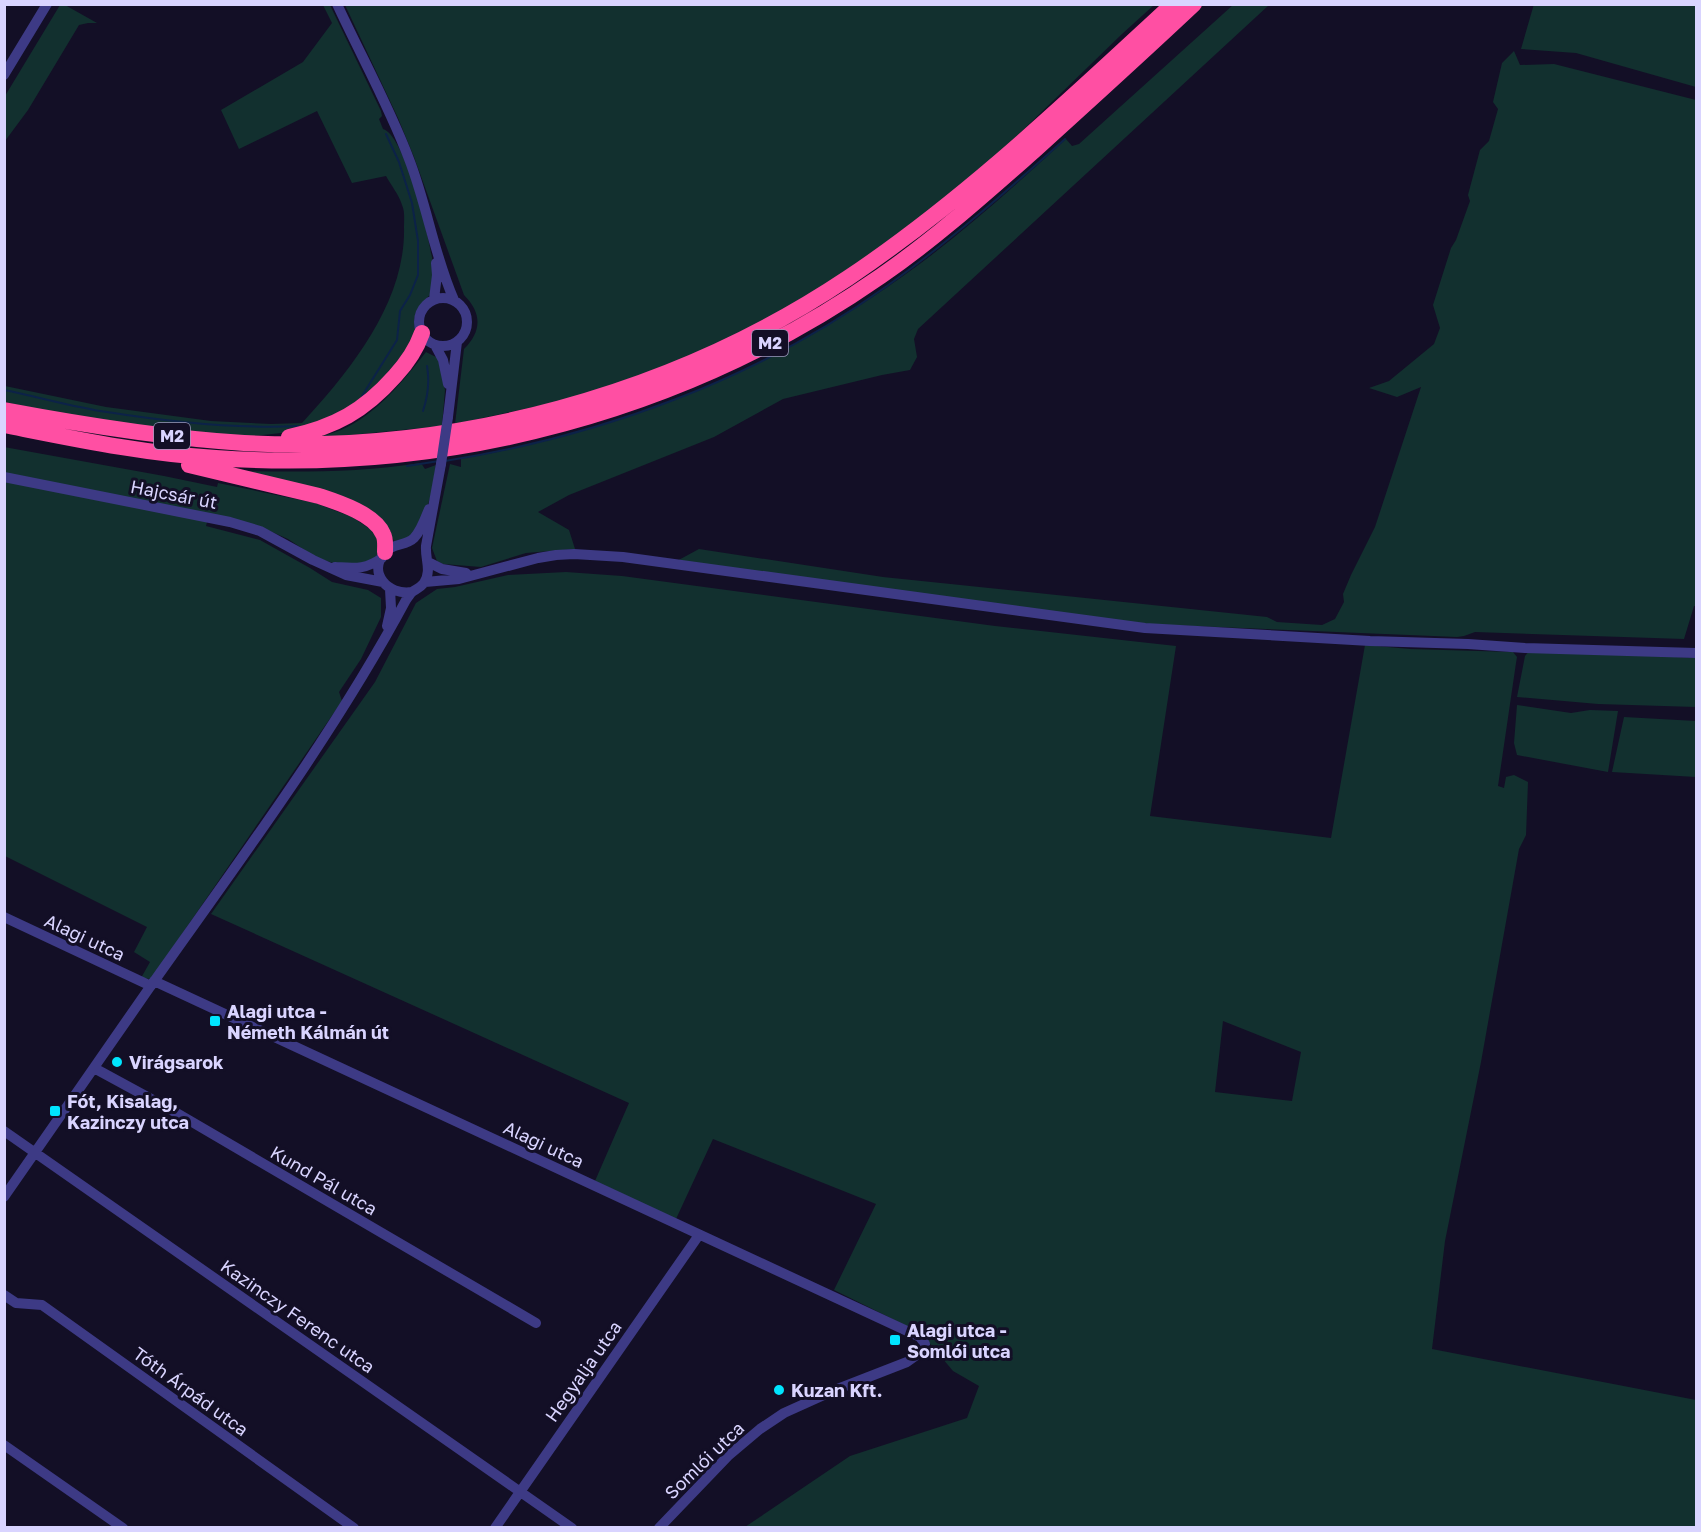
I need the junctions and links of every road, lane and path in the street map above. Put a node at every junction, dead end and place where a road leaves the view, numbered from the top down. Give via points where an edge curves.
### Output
1 (47, 4) edge
2 (337, 4) edge
3 (1173, 4) edge
4 (1194, 4) edge
5 (6, 71) edge
6 (434, 244) junction
7 (434, 299) junction
8 (454, 300) junction
9 (422, 333) junction
10 (457, 342) junction
11 (435, 345) junction
12 (449, 393) junction
13 (4, 410) edge
14 (4, 425) edge
15 (259, 443) junction
16 (128, 448) junction
17 (4, 477) edge
18 (435, 495) junction
19 (404, 544) junction
20 (383, 555) junction
21 (426, 559) junction
22 (329, 566) junction
23 (482, 574) junction
24 (425, 582) junction
25 (386, 586) junction
26 (412, 592) junction
27 (379, 648) junction
28 (1696, 652) edge
29 (4, 917) edge
30 (153, 983) junction
31 (94, 1068) junction
32 (4, 1131) edge
33 (35, 1152) junction
34 (4, 1197) edge
35 (699, 1234) junction
36 (4, 1295) edge
37 (536, 1323) dead end
38 (920, 1337) joint
39 (4, 1445) edge
40 (520, 1491) junction
41 (123, 1527) edge
42 (354, 1527) edge
43 (495, 1527) edge
44 (572, 1527) edge
45 (659, 1527) edge

1 - 5 street
2 - 6 street via 409,159
3 - 15 highway, M2 via 1008,154 913,232 846,279 740,339 635,384 516,418 387,439
4 - 16 highway, M2 via 1002,179 912,253 799,327 691,381 581,420 480,444 390,456 245,460
6 - 7 street
6 - 8 street
7 - 8 street
7 - 9 street via 419,317
8 - 10 street via 463,308 467,320 465,332
9 - 11 street
9 - 15 highway via 404,367 356,412 314,431
10 - 11 street
10 - 12 street
11 - 12 street via 443,360
12 - 18 street, bridge
13 - 15 highway, M2 via 96,427
14 - 16 highway, M2
16 - 20 highway via 340,503 383,532
17 - 22 street, Hajcsár út via 230,522 260,531
18 - 19 street via 418,533
18 - 21 street
19 - 20 street
19 - 21 street via 420,550
20 - 22 street, Hajcsár út via 360,568
20 - 25 street via 379,566
21 - 23 street via 442,569
21 - 24 street
22 - 25 street, Hajcsár út
23 - 24 street
23 - 28 street via 556,555 623,557 1146,627 1370,641
24 - 26 street
25 - 26 street
25 - 27 street via 391,608
26 - 27 street
27 - 30 street via 266,824
29 - 30 street, Alagi utca
30 - 31 street
30 - 35 street, Alagi utca
31 - 33 street
31 - 37 street, Kund Pál utca
32 - 33 street, Kazinczy Ferenc utca
33 - 34 street
33 - 40 street, Kazinczy Ferenc utca
35 - 38 street, Alagi utca
35 - 40 street, Hegyalja utca
36 - 42 street, Tóth Árpád utca via 16,1303 42,1305
38 - 45 street, Somlói utca via 925,1349 907,1362 784,1413 760,1429
39 - 41 street
40 - 43 street, Hegyalja utca
40 - 44 street, Kazinczy Ferenc utca

